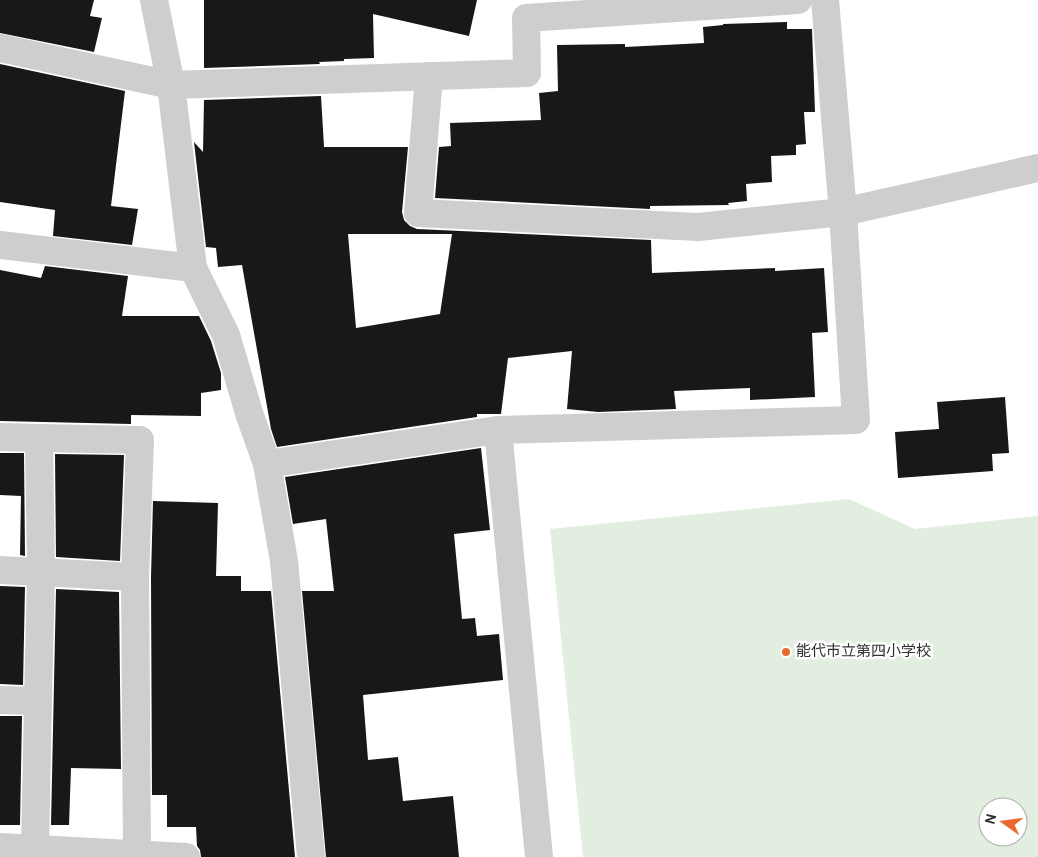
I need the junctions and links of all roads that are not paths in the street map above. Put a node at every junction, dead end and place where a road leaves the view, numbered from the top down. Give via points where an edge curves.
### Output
1 (154, 0) edge
2 (798, 0) edge
3 (825, 0) edge
4 (0, 48) edge
5 (429, 76) junction
6 (171, 86) junction
7 (1038, 168) edge
8 (843, 212) junction
9 (0, 245) edge
10 (193, 268) junction
11 (498, 430) junction
12 (0, 437) edge
13 (39, 438) junction
14 (267, 464) junction
15 (0, 570) edge
16 (41, 572) junction
17 (135, 577) junction
18 (0, 700) edge
19 (38, 700) junction
20 (0, 847) edge
21 (50, 852) edge
22 (136, 854) junction
23 (186, 857) edge
24 (311, 857) edge
25 (539, 857) edge

1 - 6 street
2 - 5 street via 526,18 527,73
3 - 8 street
4 - 6 street
5 - 6 street
5 - 8 street via 418,213 698,227
6 - 10 street
7 - 8 street
8 - 11 street via 856,420
9 - 10 street
10 - 14 street via 226,335
11 - 14 street
11 - 25 street
12 - 13 street
13 - 16 street
13 - 17 street via 140,440
14 - 24 street via 284,561
15 - 16 street
16 - 17 street
16 - 19 street
17 - 22 street
18 - 19 street
19 - 21 street
20 - 21 street
21 - 22 street
22 - 23 street

